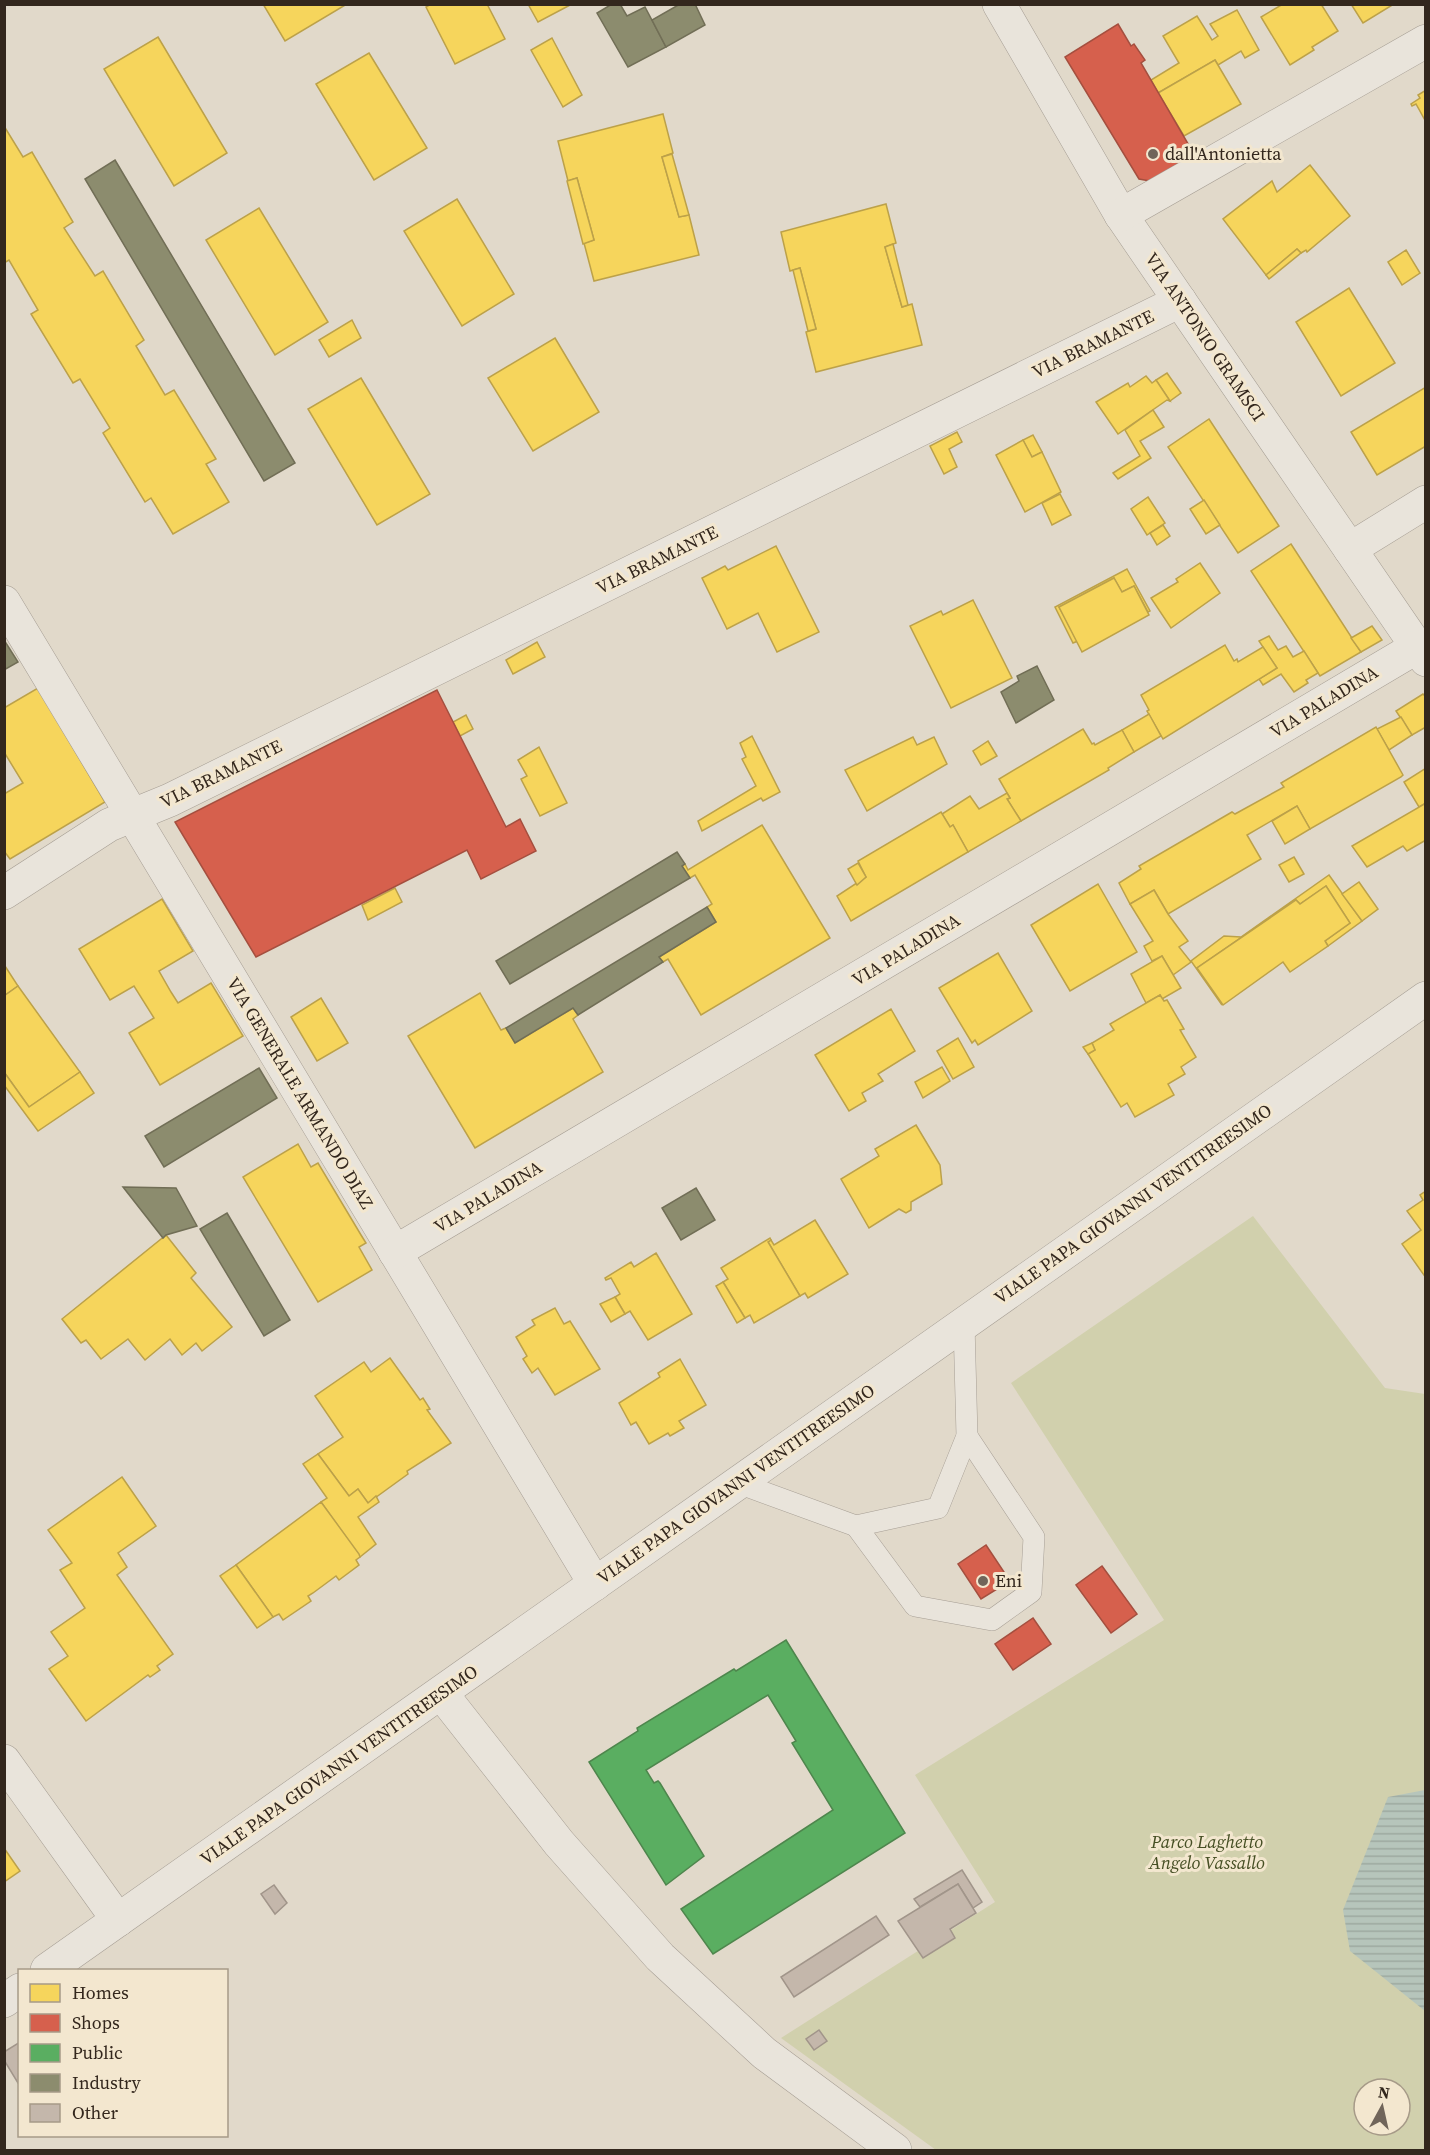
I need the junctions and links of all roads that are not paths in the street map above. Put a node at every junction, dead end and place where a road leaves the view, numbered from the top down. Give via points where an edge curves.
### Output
1 (999, 4) edge
2 (1425, 41) edge
3 (1121, 215) junction
4 (1180, 301) junction
5 (1425, 502) edge
6 (1350, 549) junction
7 (4, 602) edge
8 (1421, 654) edge
9 (133, 816) junction
10 (4, 893) edge
11 (1425, 998) edge
12 (395, 1252) junction
13 (964, 1324) junction
14 (967, 1436) junction
15 (738, 1484) junction
16 (856, 1526) junction
17 (595, 1584) junction
18 (441, 1693) junction
19 (4, 1761) edge
20 (118, 1920) junction
21 (50, 1969) edge
22 (18, 1991) edge
23 (4, 2001) edge
24 (895, 2151) edge

1 - 3 street, VIA ANTONIO GRAMSCI
2 - 3 street
3 - 4 street, VIA ANTONIO GRAMSCI
4 - 6 street, VIA ANTONIO GRAMSCI
4 - 9 street, VIA BRAMANTE
5 - 6 street
6 - 8 street, VIA ANTONIO GRAMSCI
7 - 9 street, VIA GENERALE ARMANDO DIAZ
8 - 12 street, VIA PALADINA
9 - 10 street, VIA BRAMANTE via 109,825
9 - 12 street, VIA GENERALE ARMANDO DIAZ
11 - 13 street, VIALE PAPA GIOVANNI VENTITREESIMO
12 - 17 street, VIA GENERALE ARMANDO DIAZ
13 - 14 lane
13 - 15 street, VIALE PAPA GIOVANNI VENTITREESIMO
14 - 16 lane via 938,1508
14 - 16 lane via 1034,1537 1031,1592 992,1620 915,1606
15 - 16 lane
15 - 17 street, VIALE PAPA GIOVANNI VENTITREESIMO
17 - 18 street, VIALE PAPA GIOVANNI VENTITREESIMO
18 - 20 street, VIALE PAPA GIOVANNI VENTITREESIMO
18 - 24 street via 559,1843 660,1957 764,2053
19 - 20 street
20 - 21 street, VIALE PAPA GIOVANNI VENTITREESIMO
22 - 23 street

